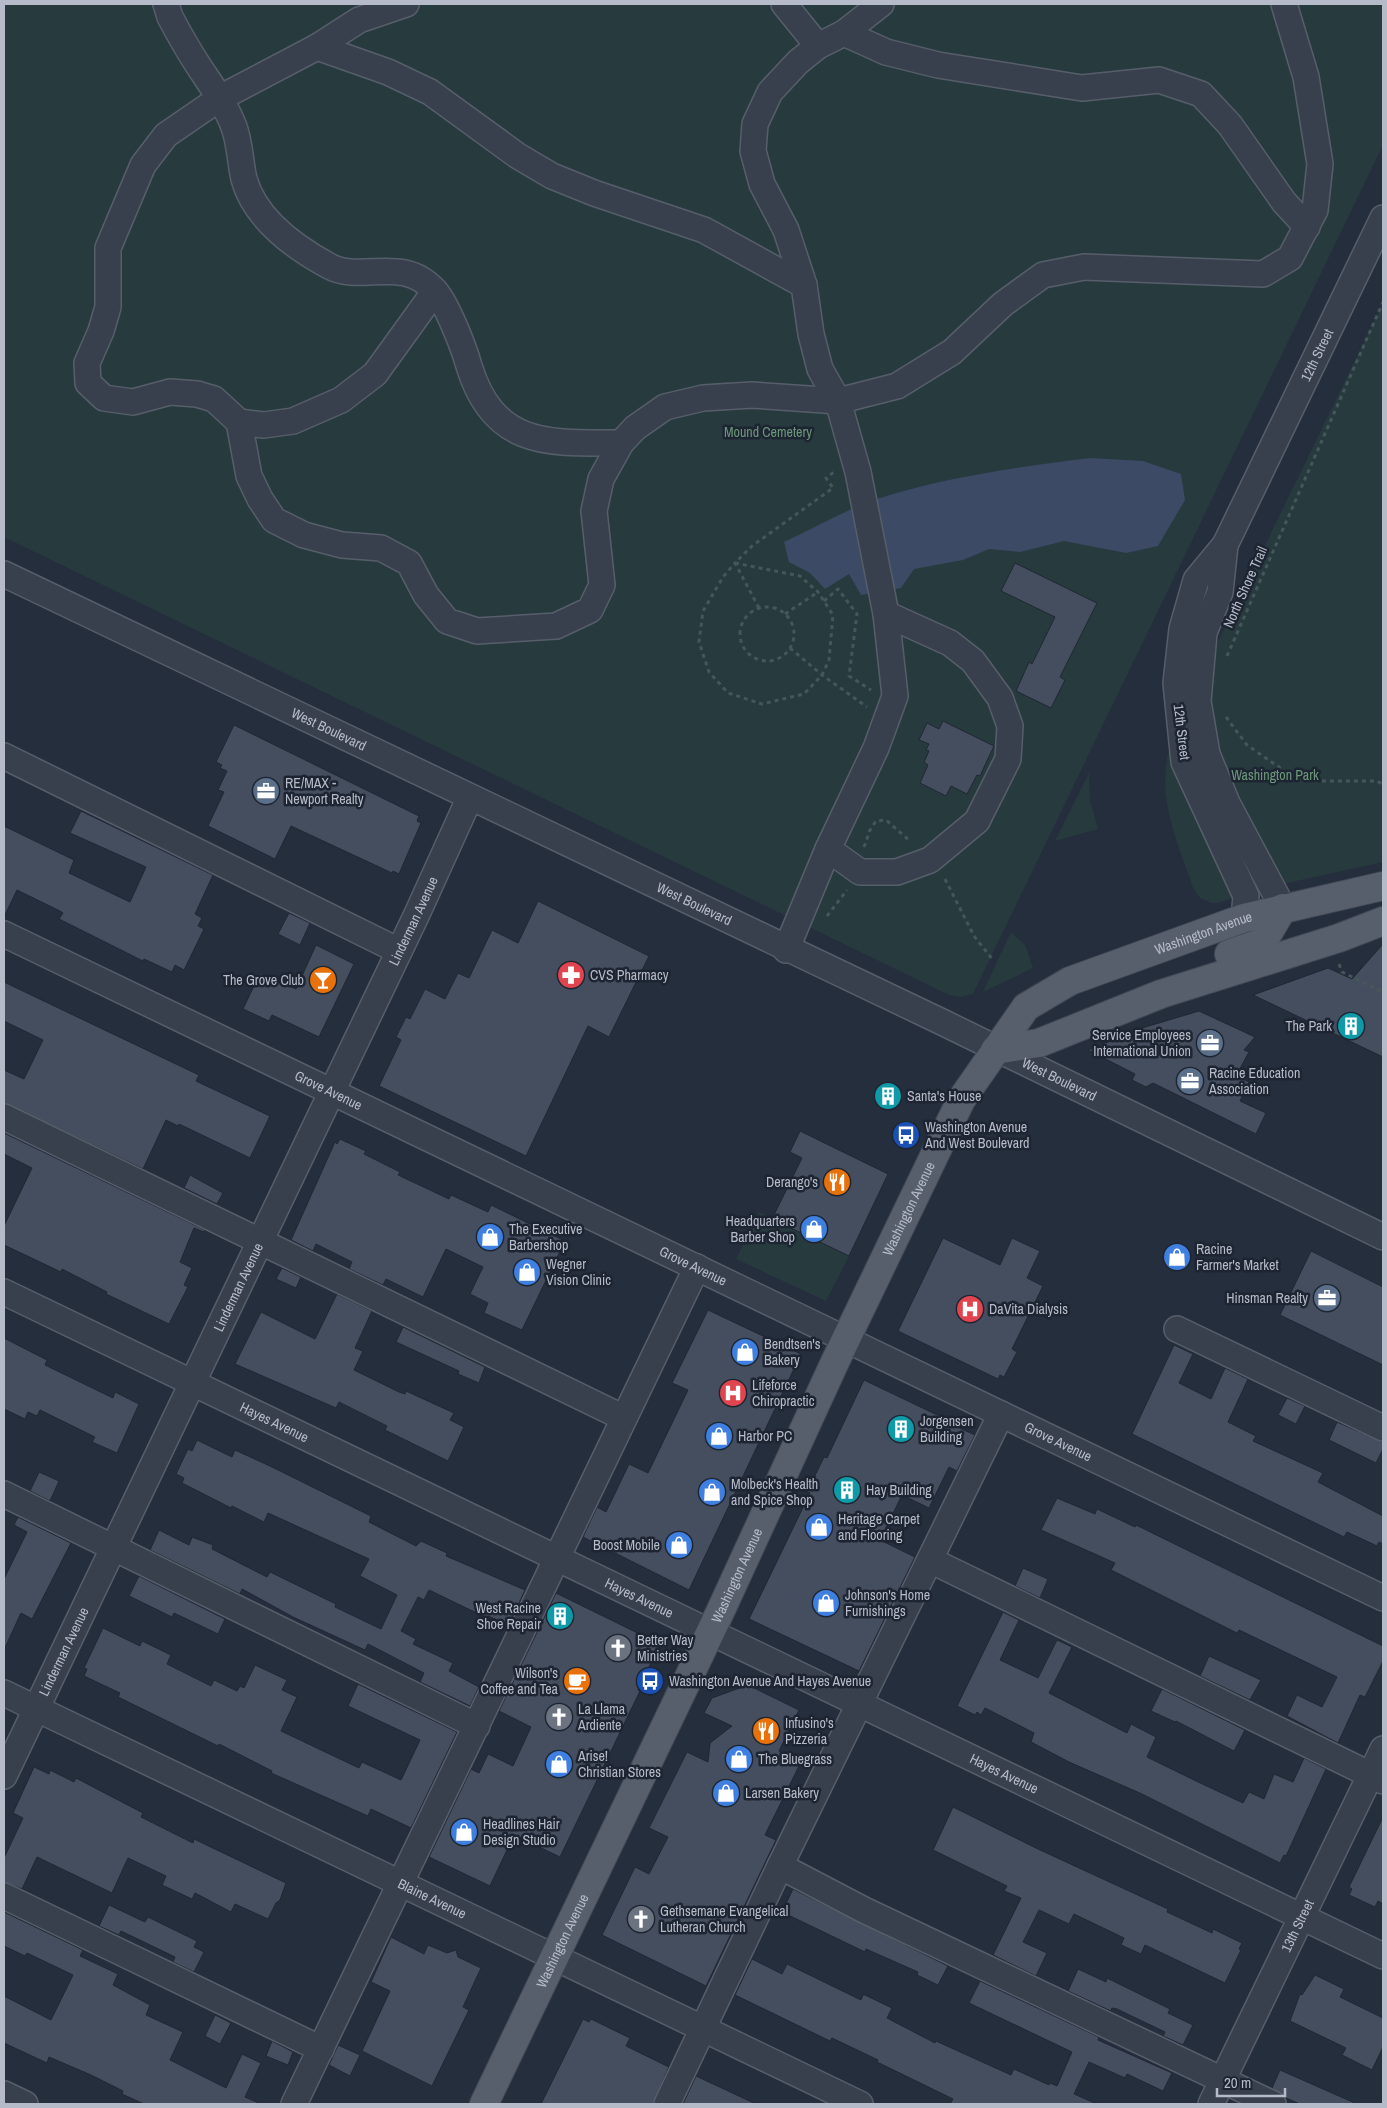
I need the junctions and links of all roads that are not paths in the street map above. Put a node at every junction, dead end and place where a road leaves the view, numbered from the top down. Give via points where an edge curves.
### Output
1 (166, 4) edge
2 (406, 4) edge
3 (784, 4) edge
4 (881, 4) edge
5 (1284, 4) edge
6 (844, 33) junction
7 (818, 46) junction
8 (317, 47) junction
9 (220, 98) junction
10 (1383, 218) edge
11 (1307, 227) junction
12 (804, 285) junction
13 (435, 291) junction
14 (838, 401) junction
15 (239, 422) junction
16 (621, 443) junction
17 (1225, 545) junction
18 (4, 574) edge
19 (884, 603) junction
20 (4, 756) edge
21 (470, 797) junction
22 (828, 849) junction
23 (1383, 886) edge
24 (1283, 908) junction
25 (1244, 918) junction
26 (1383, 921) edge
27 (4, 934) edge
28 (786, 950) junction
29 (399, 951) junction
30 (1161, 994) junction
31 (995, 1050) junction
32 (332, 1090) junction
33 (4, 1117) edge
34 (1383, 1237) edge
35 (260, 1241) junction
36 (697, 1266) junction
37 (4, 1292) edge
38 (1177, 1329) dead end
39 (846, 1339) junction
40 (192, 1382) junction
41 (1001, 1414) junction
42 (624, 1418) junction
43 (1383, 1428) edge
44 (4, 1494) edge
45 (114, 1546) junction
46 (557, 1557) junction
47 (930, 1560) junction
48 (1383, 1598) edge
49 (710, 1632) junction
50 (4, 1693) edge
51 (860, 1704) junction
52 (36, 1708) junction
53 (477, 1726) junction
54 (1383, 1749) edge
55 (4, 1776) edge
56 (1377, 1778) edge
57 (780, 1866) junction
58 (402, 1884) junction
59 (4, 1896) edge
60 (1303, 1917) junction
61 (1383, 1956) edge
62 (554, 1958) junction
63 (703, 2030) junction
64 (321, 2049) junction
65 (1222, 2080) junction
66 (4, 2094) edge
67 (25, 2104) edge
68 (294, 2104) edge
69 (484, 2104) edge
70 (668, 2104) edge
71 (860, 2104) edge
72 (1210, 2104) edge
73 (1273, 2104) edge

1 - 9 street via 170,17
2 - 8 street via 359,20
3 - 7 street
4 - 6 street
5 - 11 street via 1306,77 1320,164 1315,210
6 - 7 street
6 - 11 street via 886,52 938,65 1082,88 1159,80 1201,94 1230,125 1284,202
7 - 12 street via 770,92 755,124 753,151 762,184 786,230
8 - 9 street
8 - 12 street via 388,72 430,92 518,156 552,176 704,230
9 - 13 street via 235,129 245,181 257,210 284,236 330,267 353,273 385,270 406,273
9 - 15 street via 166,135 143,165 108,248 108,307 88,363 88,384 104,398 133,402 170,392 197,394 214,399
10 - 17 street, 12th Street
11 - 14 street via 1290,258 1263,274 1084,267 1043,275 1003,304 952,352 898,386
12 - 14 street via 820,369
13 - 15 street via 375,374 341,400 293,421 264,425
13 - 16 street via 463,344 474,382 494,412 511,429 534,439
14 - 16 street via 752,395 703,398 665,407 634,428
14 - 19 street via 863,495
15 - 16 street via 250,476 274,520 304,535 342,545 381,548 409,563 426,595 447,620 477,630 556,626 590,610 602,584 594,511 601,479
17 - 24 street, 12th Street via 1220,592 1204,633 1198,701 1207,754 1227,803
17 - 25 street, 12th Street via 1196,580 1182,629 1176,683 1184,762 1246,896
18 - 21 street, West Boulevard
19 - 22 street via 895,696 876,748
19 - 22 street via 950,643 973,661 1000,698 1010,726 1008,759 977,821 930,860 897,872 860,872
20 - 29 street
21 - 28 street, West Boulevard
21 - 29 street, Linderman Avenue
22 - 28 street
23 - 24 main road, Washington Avenue
24 - 25 main road, Washington Avenue
24 - 30 main road via 1263,942 1217,959
25 - 31 main road, Washington Avenue via 1070,981 1026,1007
26 - 30 main road
27 - 32 street, Grove Avenue
28 - 31 street, West Boulevard
29 - 32 street, Linderman Avenue
30 - 31 main road via 1039,1043
31 - 34 street, West Boulevard
31 - 39 main road, Washington Avenue via 961,1100
32 - 35 street, Linderman Avenue
32 - 36 street, Grove Avenue
33 - 35 street
35 - 40 street, Linderman Avenue
35 - 42 street
36 - 39 street, Grove Avenue
36 - 42 street
37 - 40 street, Hayes Avenue
38 - 43 street
39 - 41 street, Grove Avenue
39 - 49 main road, Washington Avenue
40 - 45 street, Linderman Avenue
40 - 46 street, Hayes Avenue
41 - 47 street
41 - 48 street, Grove Avenue
42 - 46 street
44 - 45 street
45 - 52 street, Linderman Avenue
45 - 53 street
46 - 49 street, Hayes Avenue
46 - 53 street
47 - 51 street
47 - 56 street
49 - 51 street, Hayes Avenue
49 - 62 main road, Washington Avenue
50 - 52 street, Blaine Avenue
51 - 57 street
51 - 60 street, Hayes Avenue
52 - 55 street, Linderman Avenue
52 - 58 street, Blaine Avenue
53 - 58 street
54 - 56 street, 13th Street
56 - 60 street, 13th Street
57 - 63 street
57 - 65 street via 864,1910
58 - 62 street, Blaine Avenue
58 - 64 street
59 - 64 street
60 - 61 street, Hayes Avenue
60 - 65 street, 13th Street
62 - 63 street, Blaine Avenue
62 - 69 main road, Washington Avenue
63 - 70 street
63 - 71 street, Blaine Avenue
64 - 68 street
65 - 72 street, 13th Street
65 - 73 street
66 - 67 street

